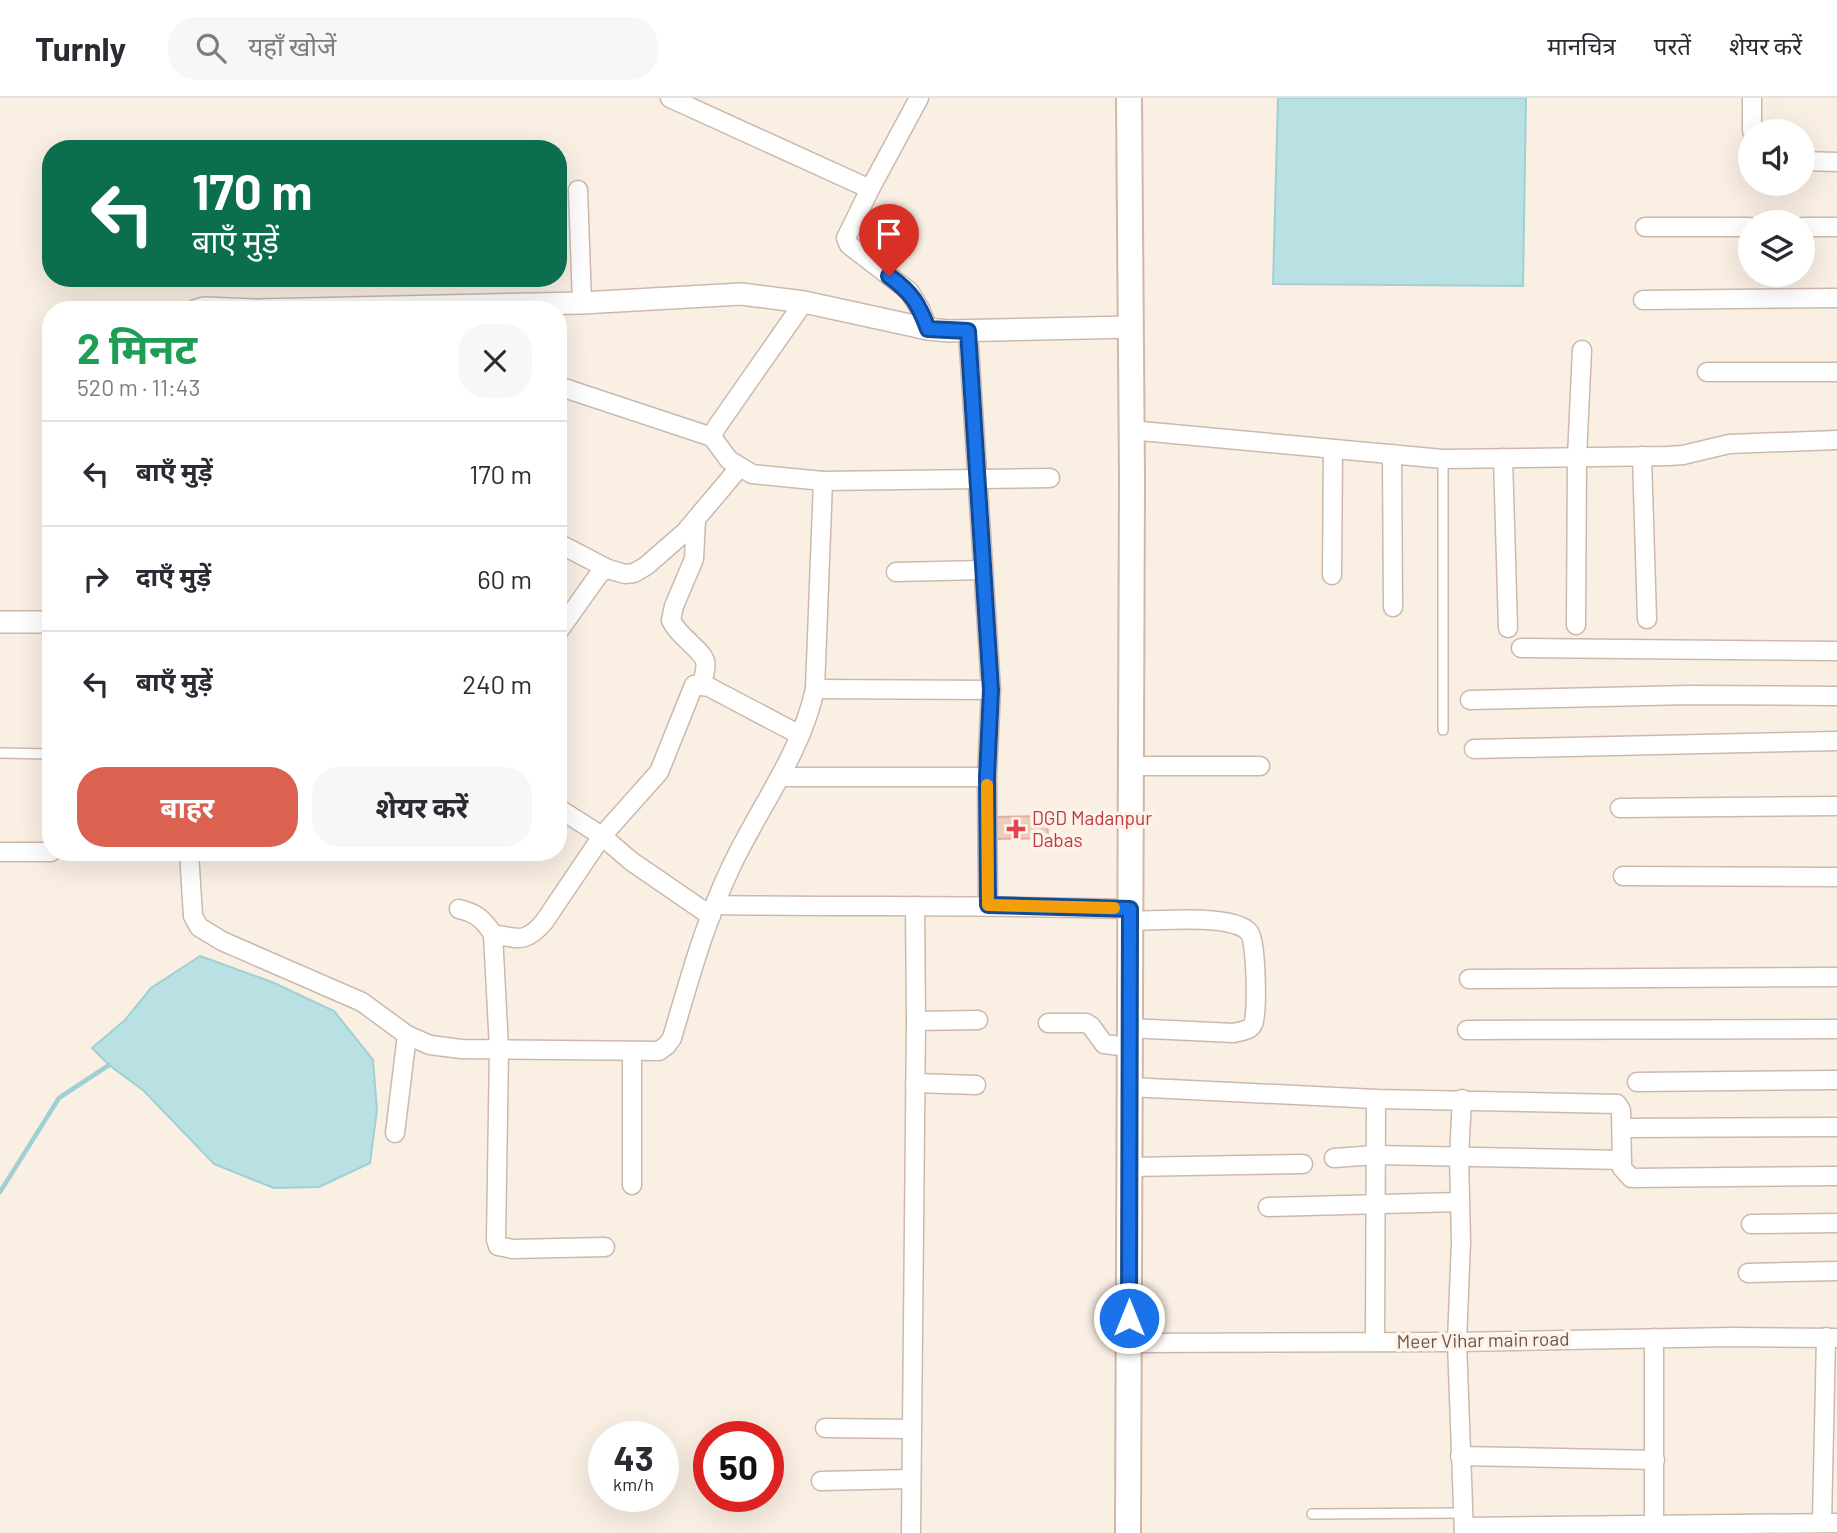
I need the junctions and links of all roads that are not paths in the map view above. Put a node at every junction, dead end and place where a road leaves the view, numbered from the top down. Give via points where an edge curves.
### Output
1 (670, 98) edge
2 (919, 98) edge
3 (1129, 98) edge
4 (1752, 98) edge
5 (1752, 119) edge
6 (1815, 161) edge
7 (1837, 162) edge
8 (870, 189) junction
9 (578, 190) dead end
10 (1645, 227) dead end
11 (1738, 227) edge
12 (1815, 227) edge
13 (1837, 227) edge
14 (1837, 298) edge
15 (1643, 300) dead end
16 (804, 302) junction
17 (582, 303) junction
18 (567, 304) edge
19 (1131, 327) junction
20 (928, 329) junction
21 (968, 331) junction
22 (1582, 350) dead end
23 (1707, 372) dead end
24 (1837, 372) edge
25 (567, 389) edge
26 (1130, 430) junction
27 (712, 438) junction
28 (1837, 440) edge
29 (1333, 449) junction
30 (1392, 454) junction
31 (1642, 456) junction
32 (1577, 457) junction
33 (1443, 458) junction
34 (1503, 458) junction
35 (739, 468) junction
36 (978, 478) junction
37 (1050, 478) dead end
38 (823, 481) junction
39 (696, 519) junction
40 (567, 548) edge
41 (608, 569) junction
42 (984, 570) junction
43 (896, 572) dead end
44 (1332, 575) dead end
45 (1393, 607) dead end
46 (567, 619) edge
47 (1647, 619) dead end
48 (0, 622) edge
49 (42, 622) edge
50 (1576, 625) dead end
51 (1508, 628) dead end
52 (1521, 648) dead end
53 (1837, 651) edge
54 (702, 685) junction
55 (815, 689) junction
56 (991, 690) junction
57 (1837, 696) edge
58 (1470, 700) dead end
59 (1443, 730) dead end
60 (800, 735) junction
61 (1837, 741) edge
62 (1474, 749) dead end
63 (0, 753) edge
64 (42, 754) edge
65 (1130, 766) junction
66 (1260, 766) dead end
67 (780, 777) junction
68 (987, 777) junction
69 (1837, 806) edge
70 (1620, 808) dead end
71 (567, 814) edge
72 (602, 836) junction
73 (0, 852) edge
74 (42, 852) edge
75 (190, 861) edge
76 (1623, 876) dead end
77 (1837, 877) edge
78 (988, 905) junction
79 (915, 906) junction
80 (459, 909) dead end
81 (714, 911) junction
82 (1130, 915) junction
83 (493, 934) junction
84 (1837, 977) edge
85 (1469, 979) dead end
86 (978, 1020) dead end
87 (916, 1021) junction
88 (1048, 1023) dead end
89 (1837, 1029) edge
90 (1467, 1030) dead end
91 (407, 1035) junction
92 (1128, 1038) junction
93 (499, 1048) junction
94 (632, 1051) junction
95 (1837, 1080) edge
96 (1637, 1082) dead end
97 (915, 1083) junction
98 (976, 1085) dead end
99 (1129, 1087) junction
100 (1376, 1099) junction
101 (1462, 1099) junction
102 (1837, 1127) edge
103 (1622, 1128) junction
104 (395, 1133) dead end
105 (1376, 1155) junction
106 (1459, 1156) junction
107 (1334, 1158) dead end
108 (1622, 1160) junction
109 (1303, 1164) dead end
110 (1129, 1167) junction
111 (1837, 1176) edge
112 (632, 1185) dead end
113 (1460, 1202) junction
114 (1375, 1206) junction
115 (1268, 1207) dead end
116 (1837, 1223) edge
117 (1751, 1224) dead end
118 (605, 1247) dead end
119 (1837, 1271) edge
120 (1748, 1273) dead end
121 (1654, 1338) junction
122 (1831, 1338) edge
123 (1375, 1341) junction
124 (1457, 1342) junction
125 (1129, 1343) junction
126 (825, 1428) dead end
127 (911, 1429) junction
128 (1460, 1456) junction
129 (1655, 1460) junction
130 (911, 1479) junction
131 (821, 1480) dead end
132 (1312, 1514) dead end
133 (1829, 1523) edge
134 (1463, 1525) edge
135 (1600, 1529) edge
136 (1654, 1529) edge
137 (911, 1533) edge
138 (1128, 1533) edge

1 - 8 street
2 - 8 street
3 - 19 main road
4 - 5 street
6 - 7 street
8 - 20 street via 846,238 909,291
9 - 17 street
10 - 11 street
12 - 13 street
14 - 15 street
16 - 17 street via 741,294
16 - 20 street
16 - 27 street
17 - 18 street
19 - 21 street
19 - 26 main road
20 - 21 street
21 - 36 street
22 - 32 street
23 - 24 street
25 - 27 street
26 - 29 street
26 - 65 main road
27 - 35 street
28 - 31 street via 1738,443 1683,456
29 - 30 street
29 - 44 street
30 - 33 street
30 - 45 street
31 - 32 street
31 - 47 street
32 - 34 street
32 - 50 street
33 - 34 street
33 - 59 lane
34 - 51 street
35 - 38 street via 752,474
35 - 39 street
36 - 37 street
36 - 38 street
36 - 42 street
38 - 55 street
39 - 41 street via 634,573
39 - 54 street via 694,559 671,620 705,659
40 - 41 street
41 - 46 street via 594,580
42 - 43 street
42 - 56 street
48 - 49 street
52 - 53 street
54 - 60 street
54 - 72 street via 694,685 690,691 659,772
55 - 56 street
55 - 60 street
56 - 68 street
57 - 58 street
60 - 67 street
61 - 62 street
63 - 64 lane
65 - 66 street
65 - 82 main road
67 - 68 street
67 - 81 street via 731,867
68 - 78 street
69 - 70 street
71 - 72 street
72 - 81 street via 631,861
72 - 83 street via 534,934 523,938
73 - 74 street
75 - 91 street via 193,916 200,927 362,1002
76 - 77 street
78 - 79 street
78 - 82 street
79 - 81 street
79 - 87 street
80 - 83 street via 483,919
81 - 94 street via 672,1038 659,1051
82 - 92 main road
82 - 92 street via 1228,922 1244,928 1251,934 1256,999 1254,1024 1249,1029
83 - 93 street
84 - 85 street
86 - 87 street
87 - 97 street
88 - 92 street via 1086,1023 1104,1044
89 - 90 street
91 - 93 street via 430,1045
91 - 104 street
92 - 99 main road
93 - 94 street
93 - 118 street via 498,1246
94 - 112 street
95 - 96 street
97 - 98 street
97 - 127 street
99 - 100 street
99 - 110 main road
100 - 101 street
100 - 105 street
101 - 103 street via 1617,1104
101 - 106 street
102 - 103 street
103 - 108 street
105 - 106 street
105 - 107 street
105 - 114 street
106 - 108 street
106 - 113 street
108 - 111 street via 1625,1174 1631,1178
109 - 110 street
110 - 125 main road
113 - 114 street
113 - 124 street
114 - 115 street
114 - 123 street
116 - 117 street
119 - 120 street
121 - 122 street, Meer Vihar main road
121 - 124 street, Meer Vihar main road
121 - 129 street
122 - 133 street
123 - 124 street, Meer Vihar main road
123 - 125 street, Meer Vihar main road
124 - 128 street
125 - 138 main road
126 - 127 street
127 - 130 street
128 - 129 street
128 - 134 street
129 - 136 street
130 - 131 street
130 - 137 street
132 - 134 lane
133 - 136 street
134 - 135 street
135 - 136 street

